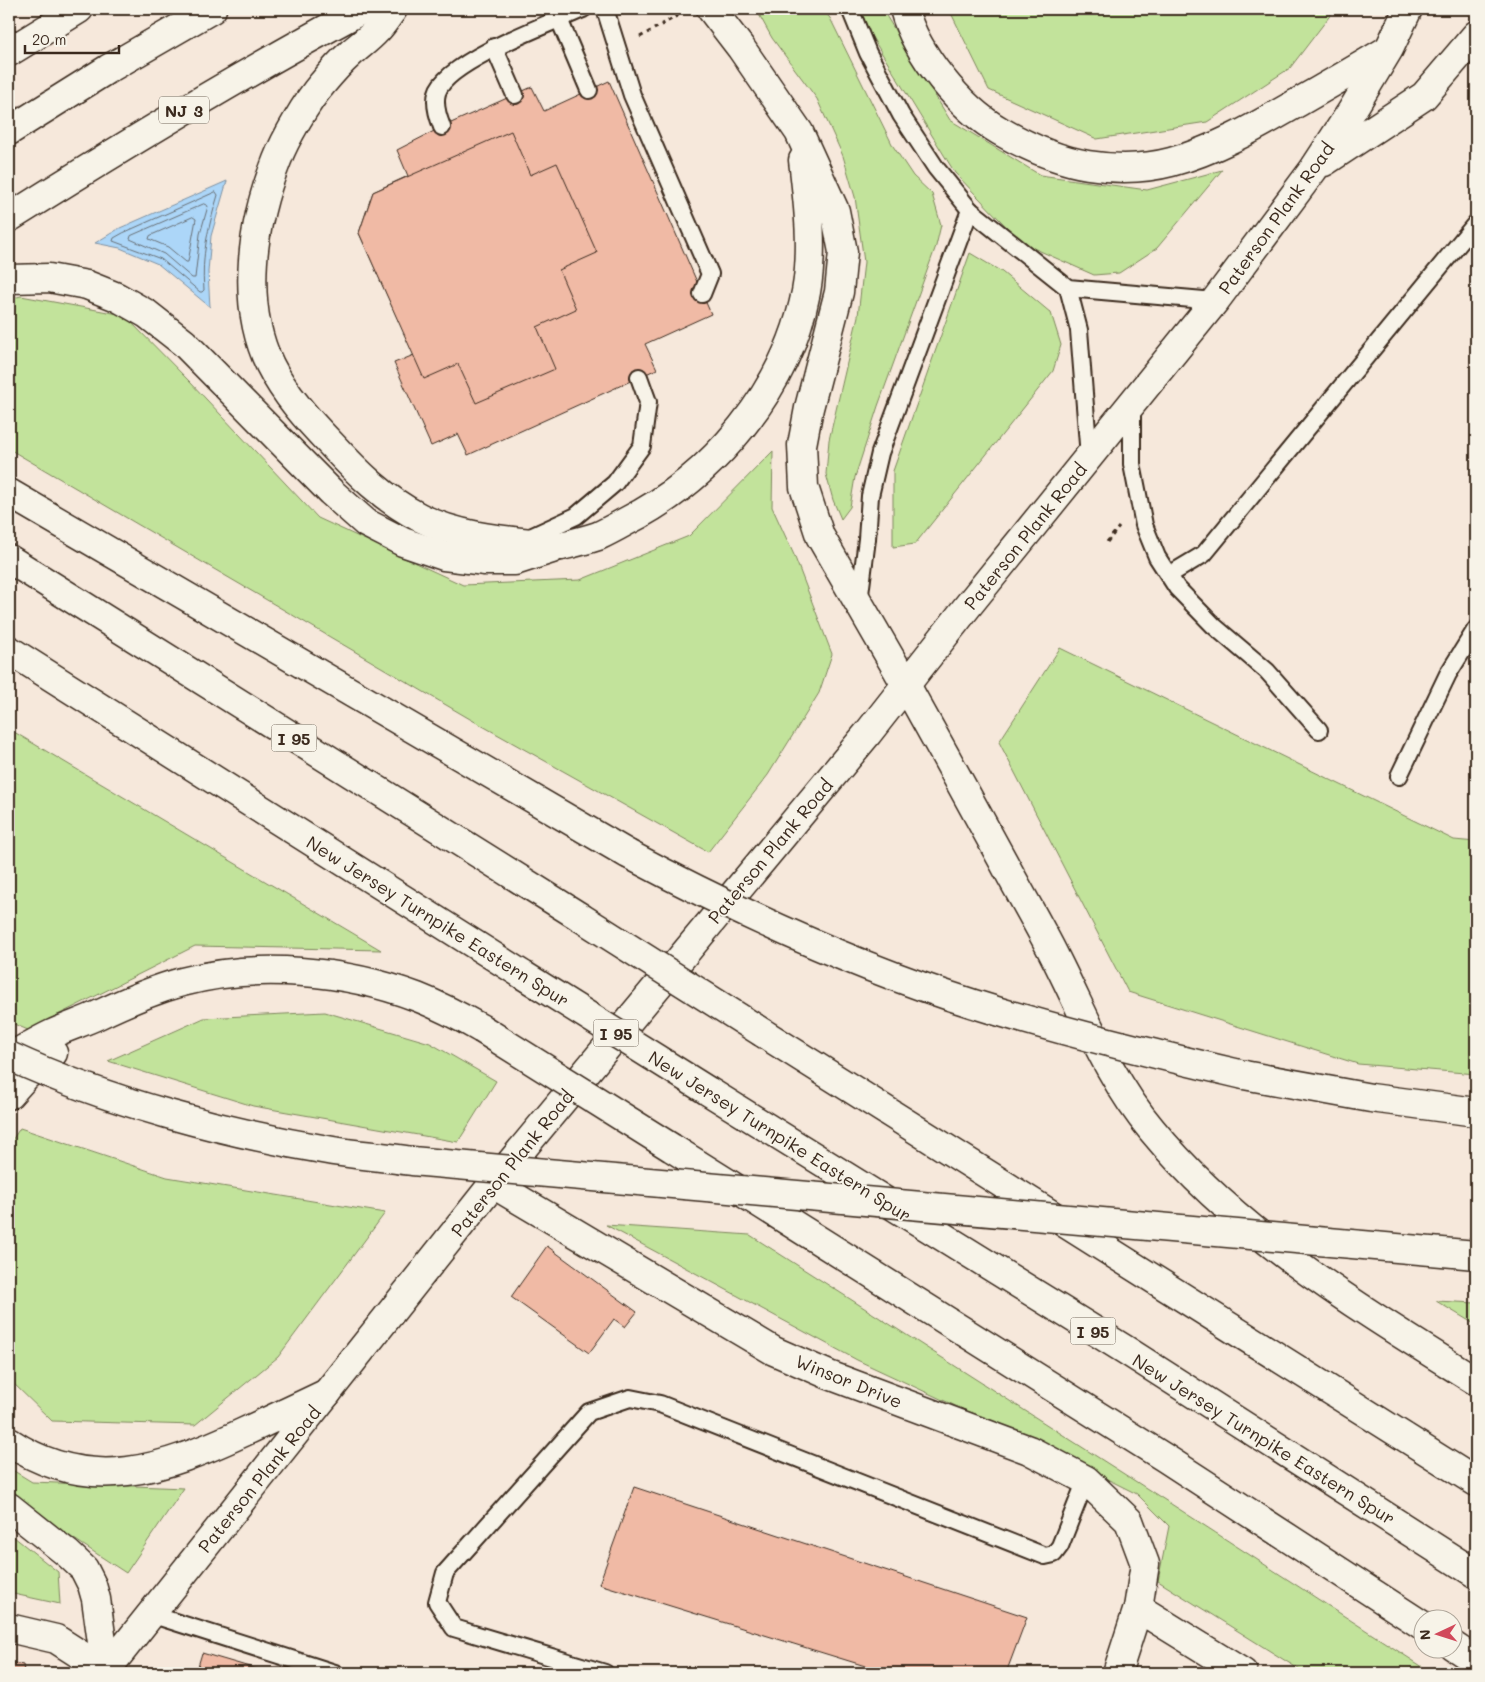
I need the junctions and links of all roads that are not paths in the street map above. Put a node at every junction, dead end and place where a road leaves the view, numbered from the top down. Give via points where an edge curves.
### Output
1 (79, 9) edge
2 (212, 9) edge
3 (363, 9) edge
4 (393, 9) edge
5 (583, 9) edge
6 (605, 9) edge
7 (711, 9) edge
8 (850, 9) edge
9 (904, 9) edge
10 (1408, 9) edge
11 (559, 19) junction
12 (1476, 35) edge
13 (494, 47) junction
14 (1389, 49) junction
15 (9, 52) edge
16 (589, 90) dead end
17 (515, 95) dead end
18 (442, 127) dead end
19 (9, 131) edge
20 (799, 132) junction
21 (1312, 170) junction
22 (970, 210) junction
23 (9, 218) edge
24 (1476, 223) edge
25 (9, 279) edge
26 (1068, 288) junction
27 (702, 294) dead end
28 (1215, 301) junction
29 (639, 377) dead end
30 (1132, 404) junction
31 (1089, 457) junction
32 (9, 493) edge
33 (522, 542) junction
34 (562, 546) junction
35 (9, 559) edge
36 (1169, 575) junction
37 (859, 602) junction
38 (1476, 629) edge
39 (9, 650) edge
40 (906, 685) junction
41 (1318, 730) dead end
42 (1398, 776) dead end
43 (96, 1016) junction
44 (9, 1057) edge
45 (9, 1095) edge
46 (1476, 1112) edge
47 (493, 1184) junction
48 (1262, 1236) junction
49 (1476, 1254) edge
50 (1476, 1381) edge
51 (328, 1393) junction
52 (9, 1442) edge
53 (1086, 1480) junction
54 (1476, 1482) edge
55 (9, 1507) edge
56 (1476, 1574) edge
57 (1138, 1608) junction
58 (150, 1614) junction
59 (1412, 1619) edge
60 (9, 1628) edge
61 (1462, 1652) edge
62 (1476, 1661) edge
63 (105, 1672) edge
64 (335, 1673) edge
65 (605, 1673) edge
66 (1117, 1673) edge
67 (1243, 1673) edge

1 - 15 main road
2 - 19 main road
3 - 23 main road, NJ 3 via 265,62
4 - 33 main road via 376,31 321,85 296,123 278,159 256,237 252,280 255,319 270,365 291,400 356,472 391,501 420,518 453,529
5 - 11 lane
6 - 27 lane via 632,95 710,274
7 - 20 main road via 742,48
8 - 22 lane via 868,53 901,115 936,168
9 - 14 main road via 919,44 962,103 991,126 1022,144 1088,165 1142,167 1197,154 1268,120
10 - 14 main road, Paterson Plank Road
11 - 13 lane
11 - 16 lane
12 - 21 main road via 1424,96
13 - 17 lane
13 - 18 lane via 447,76 437,93 437,114
14 - 21 main road, Paterson Plank Road
20 - 34 main road via 807,196 809,264 799,321 776,375 741,428 714,458 676,490 644,513 599,535
20 - 37 main road via 835,211 843,252 840,292 802,445 804,487 820,536
21 - 28 main road, Paterson Plank Road
22 - 26 lane
22 - 37 lane via 880,453 870,496
24 - 36 lane via 1204,554
25 - 34 main road via 49,278 87,285 147,314 184,343 331,492 366,523 403,542 444,556 485,561 515,561
26 - 28 lane
26 - 31 lane via 1079,330
28 - 30 main road, Paterson Plank Road
29 - 33 lane via 648,402 642,446 615,483 576,516
30 - 31 main road, Paterson Plank Road
30 - 36 lane via 1132,464 1144,525
31 - 40 main road, Paterson Plank Road
32 - 46 main road, bridge via 628,854 769,925 973,1004 1108,1044 1244,1075 1371,1098
33 - 34 main road
35 - 54 main road, I 95, bridge
36 - 41 lane via 1177,588 1214,626 1267,671
37 - 40 main road
38 - 42 lane via 1448,674
39 - 56 main road, New Jersey Turnpike Eastern Spur / I 95, bridge
40 - 47 main road, Paterson Plank Road
40 - 48 main road via 1055,956 1102,1053 1129,1099 1198,1181
43 - 44 main road
43 - 45 main road via 26,1076
43 - 59 main road, bridge via 184,982 250,972 285,971 351,978 416,997 451,1012 1165,1458
44 - 48 main road, bridge via 192,1121 334,1151
47 - 51 main road, Paterson Plank Road
47 - 53 main road, Winsor Drive via 774,1351 829,1375 1030,1450
48 - 49 main road, bridge
48 - 50 main road via 1339,1292
51 - 52 main road via 194,1455 144,1469 101,1473 75,1470 33,1456
51 - 58 main road, Paterson Plank Road
53 - 57 main road, Winsor Drive via 1129,1521 1145,1564
53 - 65 lane via 1060,1546 1054,1554 1045,1556 660,1404 630,1398 589,1412 445,1573 437,1602 454,1628
55 - 63 main road via 84,1569 96,1599
57 - 66 main road, Winsor Drive
57 - 67 main road
58 - 63 main road, Paterson Plank Road
58 - 64 lane
60 - 63 main road via 56,1640
61 - 62 main road

